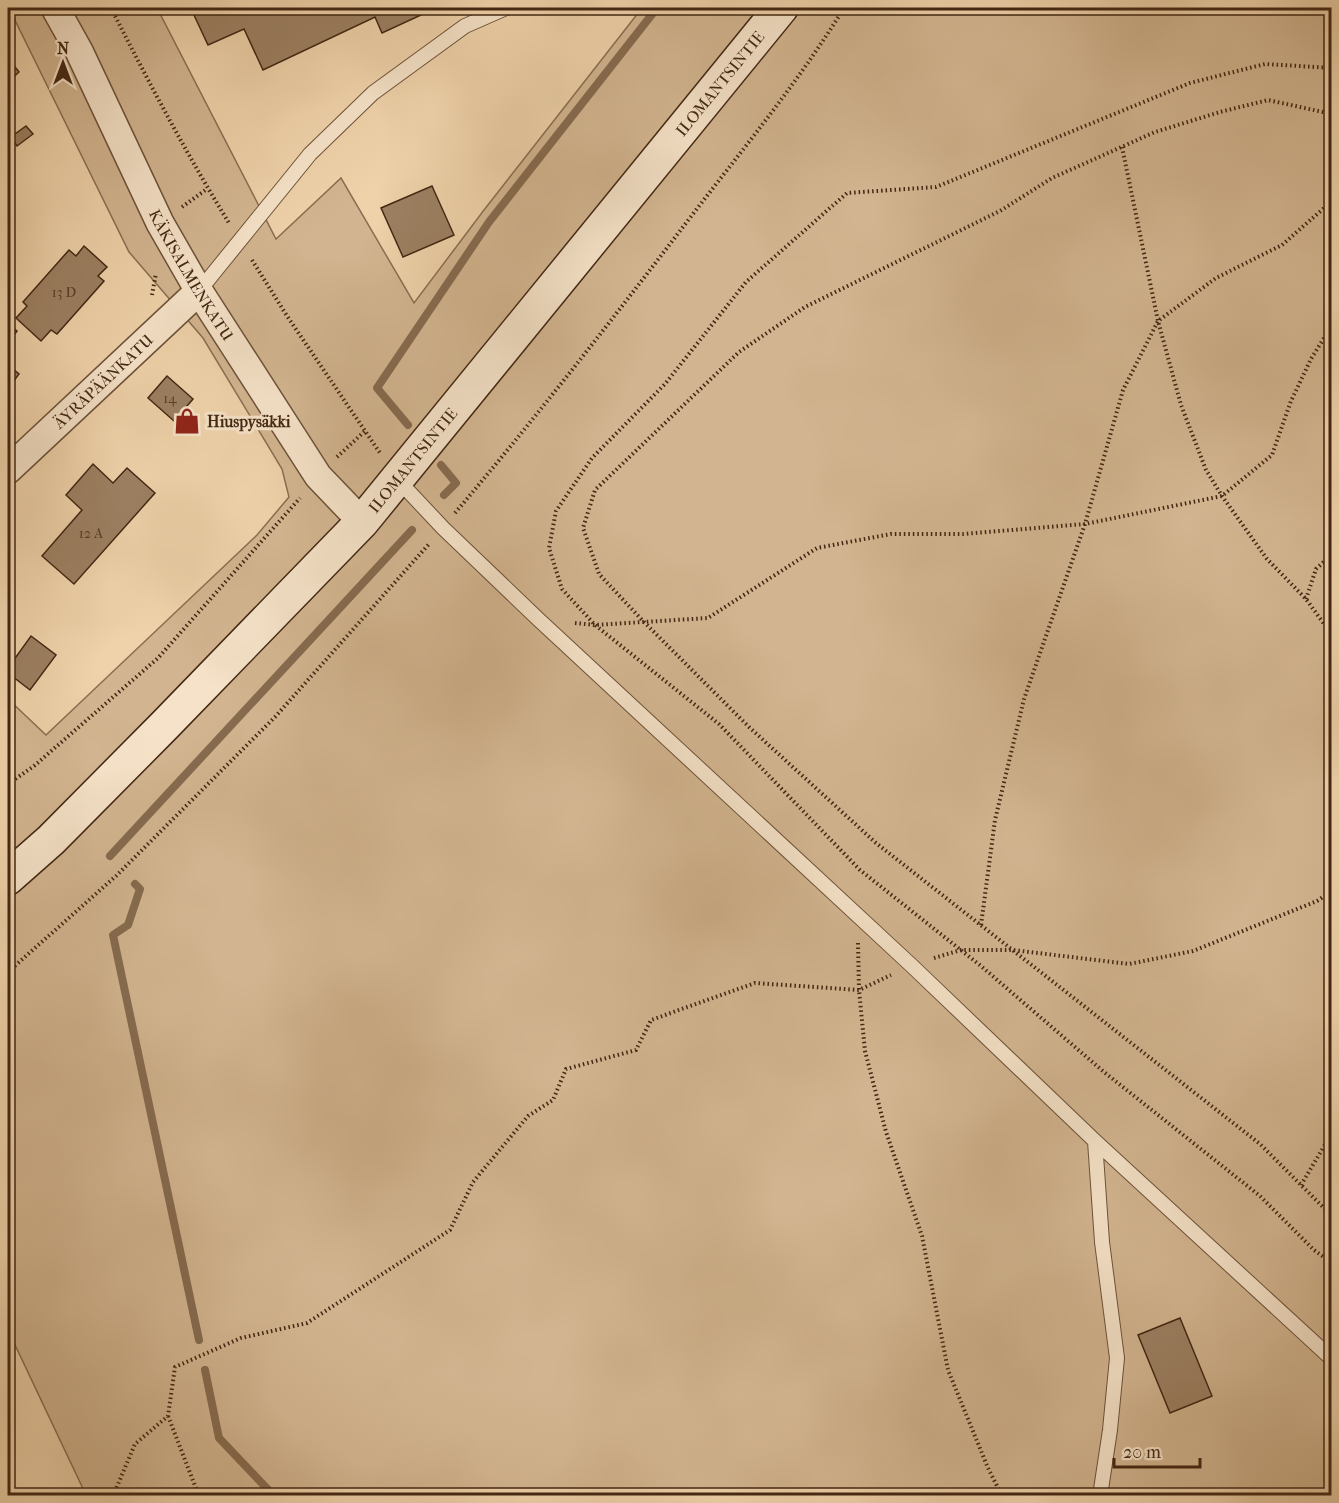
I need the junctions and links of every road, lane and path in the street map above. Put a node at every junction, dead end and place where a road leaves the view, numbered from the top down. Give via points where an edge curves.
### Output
1 (55, 8) edge
2 (111, 8) edge
3 (506, 8) edge
4 (782, 8) edge
5 (1332, 68) edge
6 (1332, 114) edge
7 (1122, 147) junction
8 (1332, 201) edge
9 (240, 240) junction
10 (152, 262) dead end
11 (198, 291) junction
12 (152, 298) dead end
13 (1158, 321) junction
14 (1332, 325) edge
15 (365, 431) junction
16 (8, 470) edge
17 (318, 476) junction
18 (397, 479) junction
19 (1222, 496) junction
20 (362, 522) junction
21 (1085, 524) junction
22 (1332, 554) edge
23 (1306, 599) junction
24 (643, 621) junction
25 (595, 625) junction
26 (1332, 635) edge
27 (8, 784) edge
28 (8, 878) edge
29 (1332, 891) edge
30 (857, 915) junction
31 (981, 926) junction
32 (961, 950) junction
33 (1013, 950) junction
34 (911, 965) junction
35 (859, 990) junction
36 (1332, 1133) edge
37 (1095, 1141) junction
38 (1301, 1185) junction
39 (1332, 1216) edge
40 (1332, 1263) edge
41 (1332, 1359) edge
42 (168, 1416) junction
43 (113, 1496) edge
44 (199, 1496) edge
45 (1002, 1496) edge
46 (1100, 1496) edge

1 - 11 street, KÄKISALMENKATU via 160,223
2 - 9 path via 207,188
3 - 9 lane via 465,26 373,93 310,154
4 - 18 main road, ILOMANTSINTIE
5 - 25 path via 1265,64 1190,83 936,187 847,193 746,282 665,384 592,458 556,511 549,548 562,589
6 - 7 path via 1269,100 1155,132
7 - 13 path
7 - 24 path via 1052,178 1000,211 805,307 740,352 595,490 583,528 599,574
8 - 13 path via 1282,245 1216,278
9 - 11 lane
9 - 15 path
10 - 12 path via 156,272
11 - 16 street, ÄYRÄPÄÄNKATU
11 - 17 street, KÄKISALMENKATU
13 - 19 path via 1180,405 1206,470
13 - 21 path via 1123,390
14 - 19 path via 1291,401 1272,455
15 - 17 path
15 - 18 path
17 - 20 street, KÄKISALMENKATU
17 - 27 path via 158,658
18 - 20 main road, ILOMANTSINTIE
18 - 30 lane via 529,611
19 - 21 path
19 - 23 path via 1267,559
20 - 28 main road, ILOMANTSINTIE via 51,840
21 - 24 path via 963,534 891,534 817,548 708,618
21 - 31 path via 1024,699 996,820
22 - 23 path via 1316,569
23 - 26 path
24 - 25 path
24 - 31 path via 749,727 876,843
25 - 32 path via 719,724 860,870
29 - 33 path via 1317,901 1193,951 1129,964
30 - 34 lane
30 - 35 path
31 - 33 path
32 - 33 path
32 - 34 path
32 - 40 path via 1104,1072 1260,1196
33 - 38 path via 1260,1144
34 - 35 path
34 - 37 lane
35 - 42 path via 755,983 651,1020 636,1050 566,1069 553,1100 528,1116 473,1182 450,1230 307,1323 241,1338 175,1367
35 - 45 path via 865,1051 886,1132 922,1236 948,1370
36 - 38 path
37 - 41 lane
37 - 46 lane via 1102,1242 1117,1358
38 - 39 path
42 - 43 path via 135,1444
42 - 44 path

